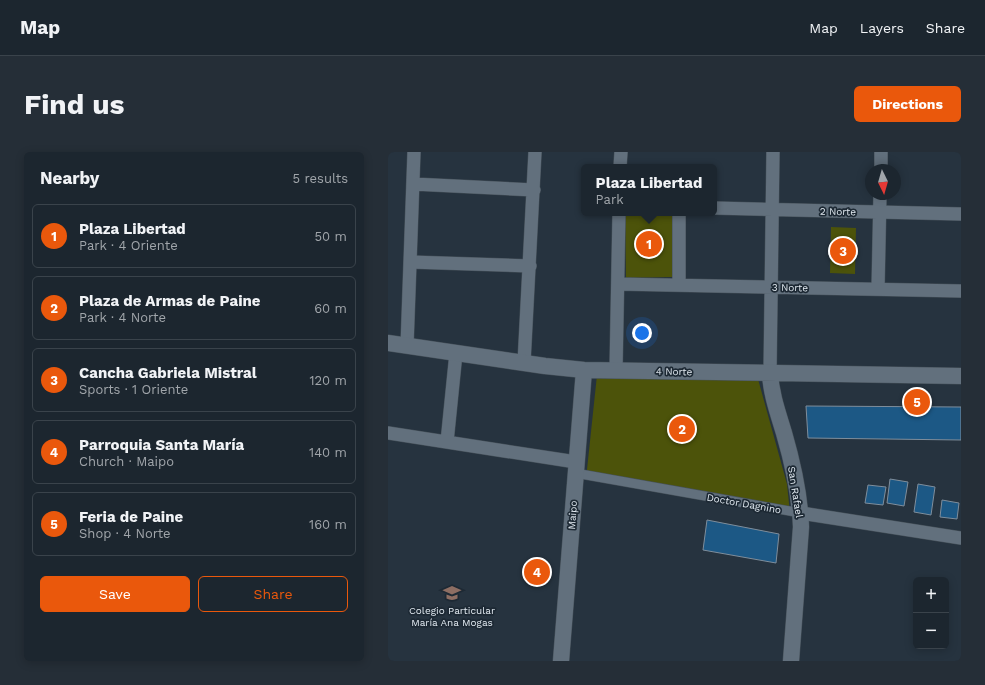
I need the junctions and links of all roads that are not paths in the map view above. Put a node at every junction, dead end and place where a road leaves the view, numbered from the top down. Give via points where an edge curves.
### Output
1 (414, 152) edge
2 (535, 152) edge
3 (621, 152) edge
4 (773, 152) edge
5 (881, 152) edge
6 (620, 164) edge
7 (881, 164) edge
8 (413, 184) junction
9 (534, 190) junction
10 (880, 200) edge
11 (717, 208) edge
12 (772, 210) junction
13 (880, 212) junction
14 (961, 214) edge
15 (619, 216) edge
16 (679, 216) edge
17 (410, 262) junction
18 (530, 266) junction
19 (618, 284) junction
20 (679, 285) junction
21 (771, 287) junction
22 (878, 289) junction
23 (961, 291) edge
24 (388, 343) edge
25 (407, 346) junction
26 (456, 353) junction
27 (524, 363) junction
28 (584, 370) junction
29 (616, 370) junction
30 (770, 373) junction
31 (961, 376) edge
32 (388, 433) edge
33 (446, 442) junction
34 (576, 468) junction
35 (801, 513) junction
36 (961, 538) edge
37 (561, 661) edge
38 (791, 661) edge

1 - 8 street
2 - 9 street
3 - 6 street
4 - 12 street
5 - 7 street
8 - 9 street
8 - 17 street
9 - 18 street
10 - 13 street
11 - 12 street, 2 Norte
12 - 13 street, 2 Norte
12 - 21 street
13 - 14 street, 2 Norte
13 - 22 street
15 - 19 street
16 - 20 street
17 - 18 street
17 - 25 street
18 - 27 street
19 - 20 street, 3 Norte
19 - 29 street
20 - 21 street, 3 Norte
21 - 22 street, 3 Norte
21 - 30 street
22 - 23 street, 3 Norte
24 - 25 street, 4 Norte
25 - 26 street, 4 Norte
26 - 27 street, 4 Norte
26 - 33 street
27 - 28 street, 4 Norte
28 - 29 street, 4 Norte
28 - 34 street, Maipo
29 - 30 street, 4 Norte
30 - 31 street, 4 Norte
30 - 35 street, San Rafael via 772,392 794,468
32 - 33 street
33 - 34 street
34 - 35 street, Doctor Dagnino
34 - 37 street, Maipo
35 - 36 street, Doctor Dagnino
35 - 38 street, San Rafael

